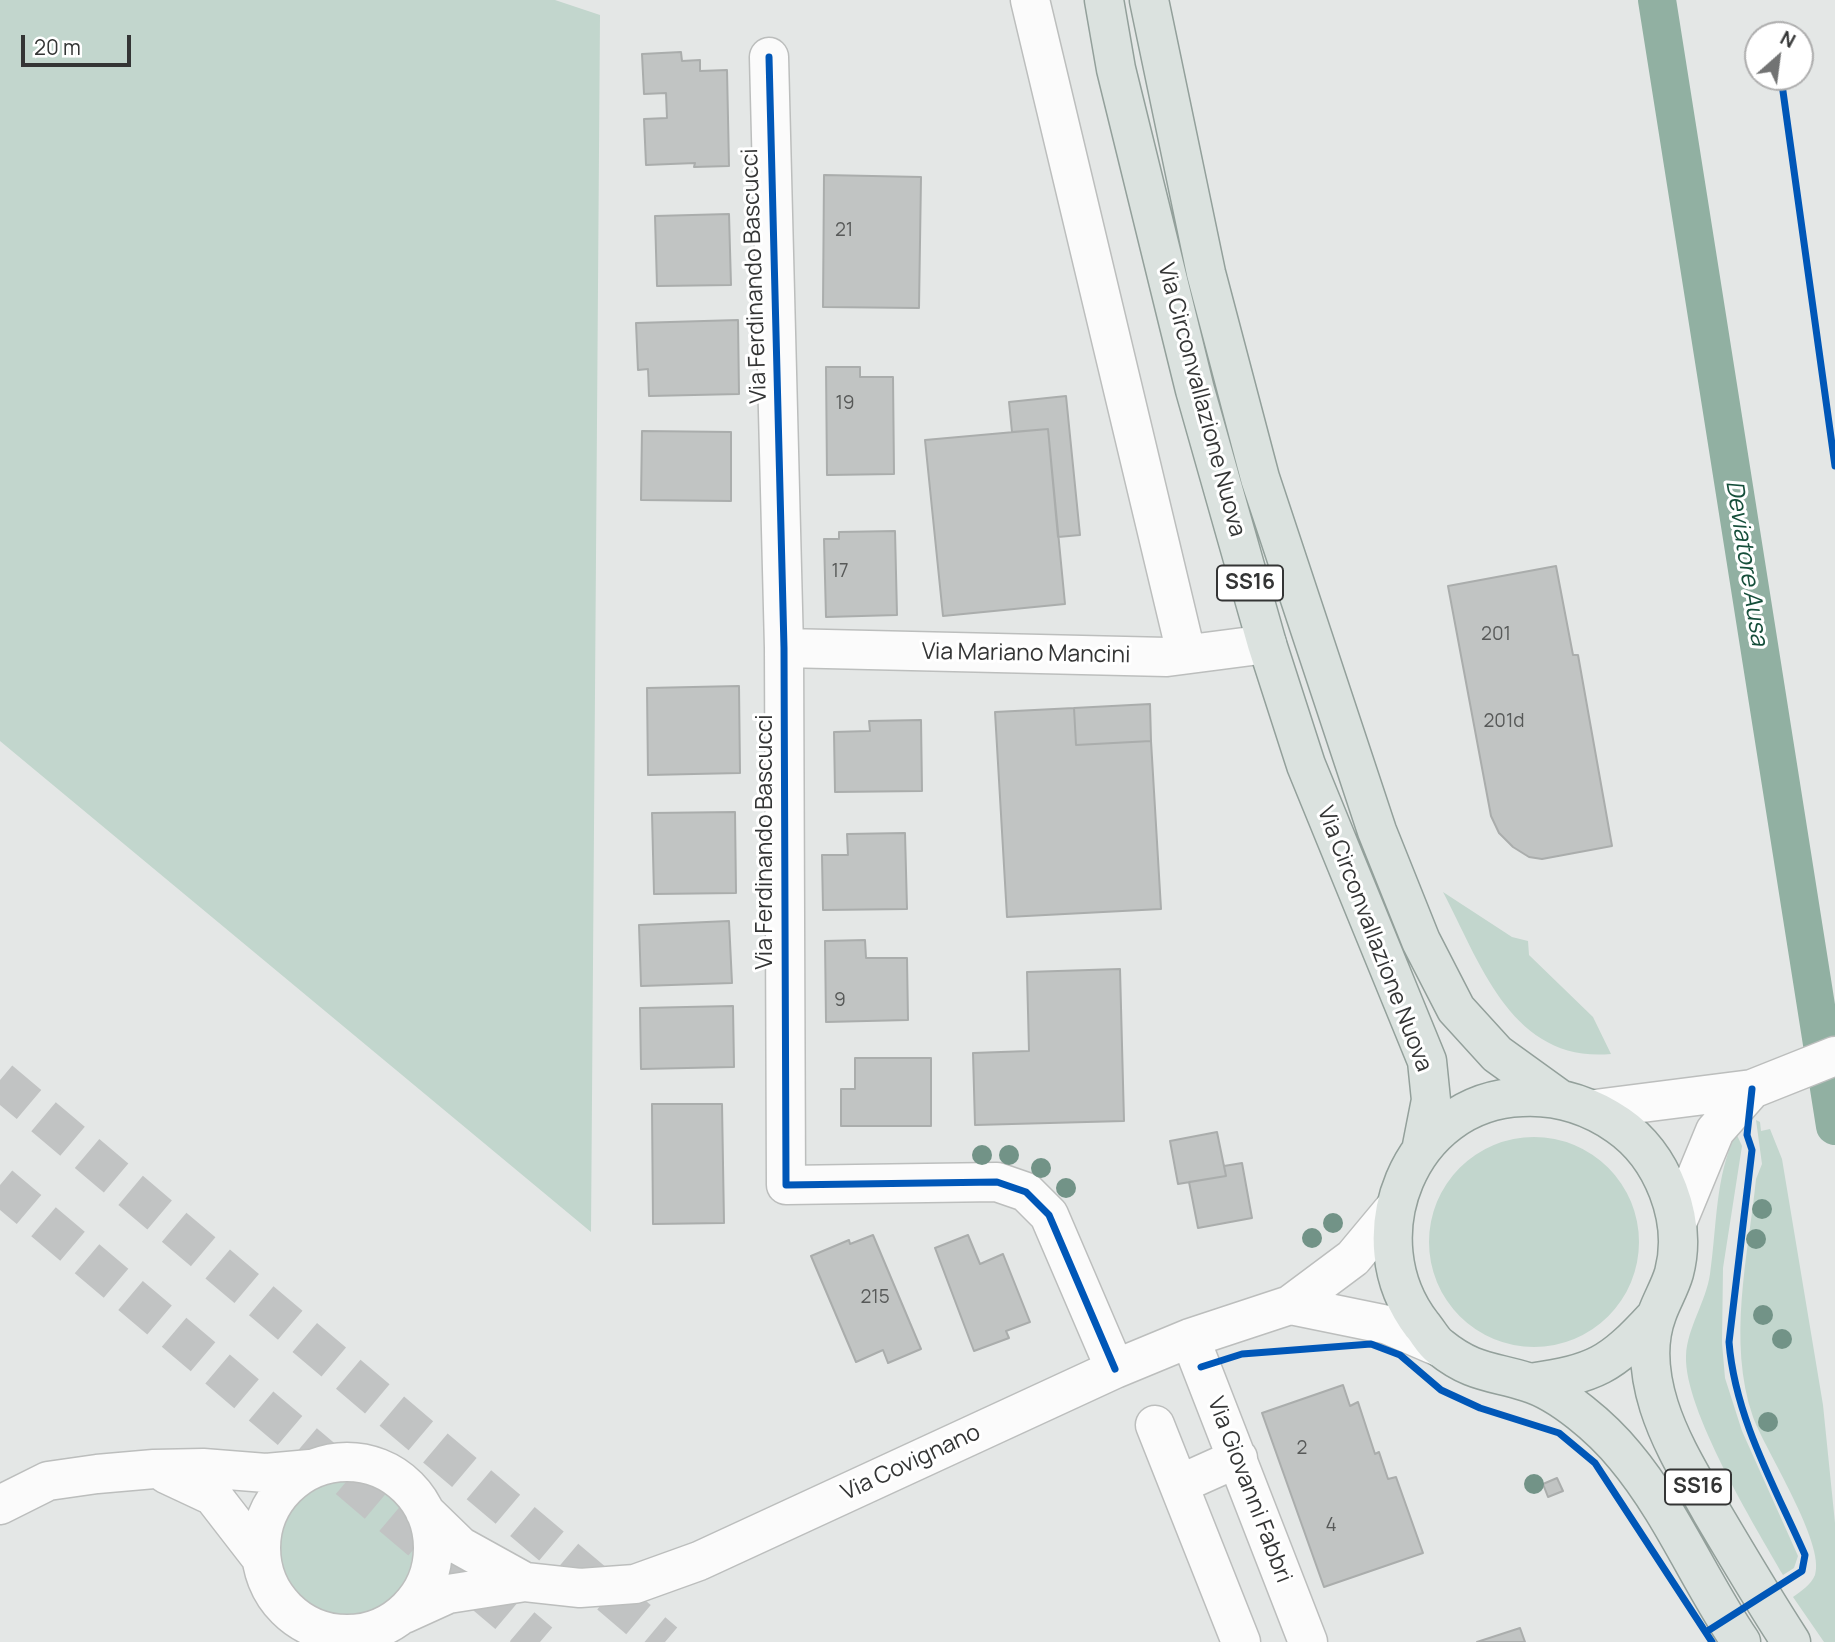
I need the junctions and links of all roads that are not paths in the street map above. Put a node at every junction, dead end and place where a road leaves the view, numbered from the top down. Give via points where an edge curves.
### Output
1 (1030, 0) edge
2 (1104, 0) edge
3 (1149, 0) edge
4 (769, 57) dead end
5 (1267, 644) junction
6 (784, 648) junction
7 (1186, 653) junction
8 (1835, 1056) edge
9 (1752, 1089) junction
10 (1558, 1098) junction
11 (1595, 1109) junction
12 (1421, 1151) junction
13 (1393, 1210) junction
14 (1677, 1223) junction
15 (1290, 1305) junction
16 (1655, 1317) junction
17 (1190, 1338) junction
18 (1439, 1346) junction
19 (1115, 1369) junction
20 (1530, 1383) junction
21 (1155, 1424) dead end
22 (1238, 1458) junction
23 (155, 1469) junction
24 (310, 1469) junction
25 (1180, 1484) junction
26 (0, 1505) edge
27 (425, 1512) junction
28 (261, 1558) junction
29 (525, 1581) junction
30 (389, 1628) edge
31 (309, 1633) edge
32 (1241, 1642) edge
33 (1308, 1642) edge
34 (1741, 1642) edge
35 (1791, 1642) edge

1 - 7 street
2 - 5 main road, Via Circonvallazione Nuova / SS16 via 1116,69 1195,390
3 - 10 main road, Via Circonvallazione Nuova / SS16 via 1206,273 1260,478 1377,831 1421,941 1456,1009 1497,1054
4 - 6 street, Via Ferdinando Bascucci
5 - 7 street, Via Mariano Mancini
5 - 12 main road, Via Circonvallazione Nuova / SS16 via 1306,765 1427,1061 1431,1100
6 - 7 street, Via Mariano Mancini via 1167,657
6 - 19 street, Via Ferdinando Bascucci via 786,1185 997,1182 1026,1192 1049,1215
8 - 9 street
9 - 11 street
9 - 14 street via 1715,1131
10 - 11 main road, Via Circonvallazione Nuova / SS16
10 - 12 main road, Via Circonvallazione Nuova / SS16 via 1519,1096 1482,1106 1448,1124
11 - 14 main road, Via Circonvallazione Nuova / SS16 via 1635,1137 1663,1177
12 - 13 main road, Via Circonvallazione Nuova / SS16
13 - 15 street, Via Covignano via 1353,1258
13 - 18 main road, Via Circonvallazione Nuova / SS16 via 1392,1259 1408,1307
14 - 16 main road, Via Circonvallazione Nuova / SS16 via 1674,1272
15 - 17 street, Via Covignano
15 - 18 street, Via Covignano via 1388,1325
16 - 20 main road, Via Circonvallazione Nuova / SS16 via 1622,1353 1579,1376
16 - 35 main road, Via Circonvallazione Nuova / SS16 via 1649,1353 1659,1405 1679,1454
17 - 19 street, Via Covignano
17 - 22 street, Via Giovanni Fabbri
18 - 20 main road, Via Circonvallazione Nuova / SS16 via 1481,1373
19 - 29 street, Via Covignano via 686,1565 635,1584 580,1588
20 - 34 main road, Via Circonvallazione Nuova / SS16 via 1580,1412 1625,1455
21 - 25 street
22 - 25 street
22 - 33 street, Via Giovanni Fabbri
23 - 24 street via 266,1474
23 - 26 street via 48,1481
23 - 28 street via 213,1496
24 - 27 street via 336,1462 363,1463 389,1472 410,1489
24 - 28 street via 288,1484 271,1506 261,1531
25 - 32 street
27 - 29 street, Via Covignano via 460,1546
27 - 30 street via 433,1537 432,1565 423,1591
28 - 31 street via 268,1584
29 - 30 street, Via Covignano via 448,1594
30 - 31 street via 358,1634

